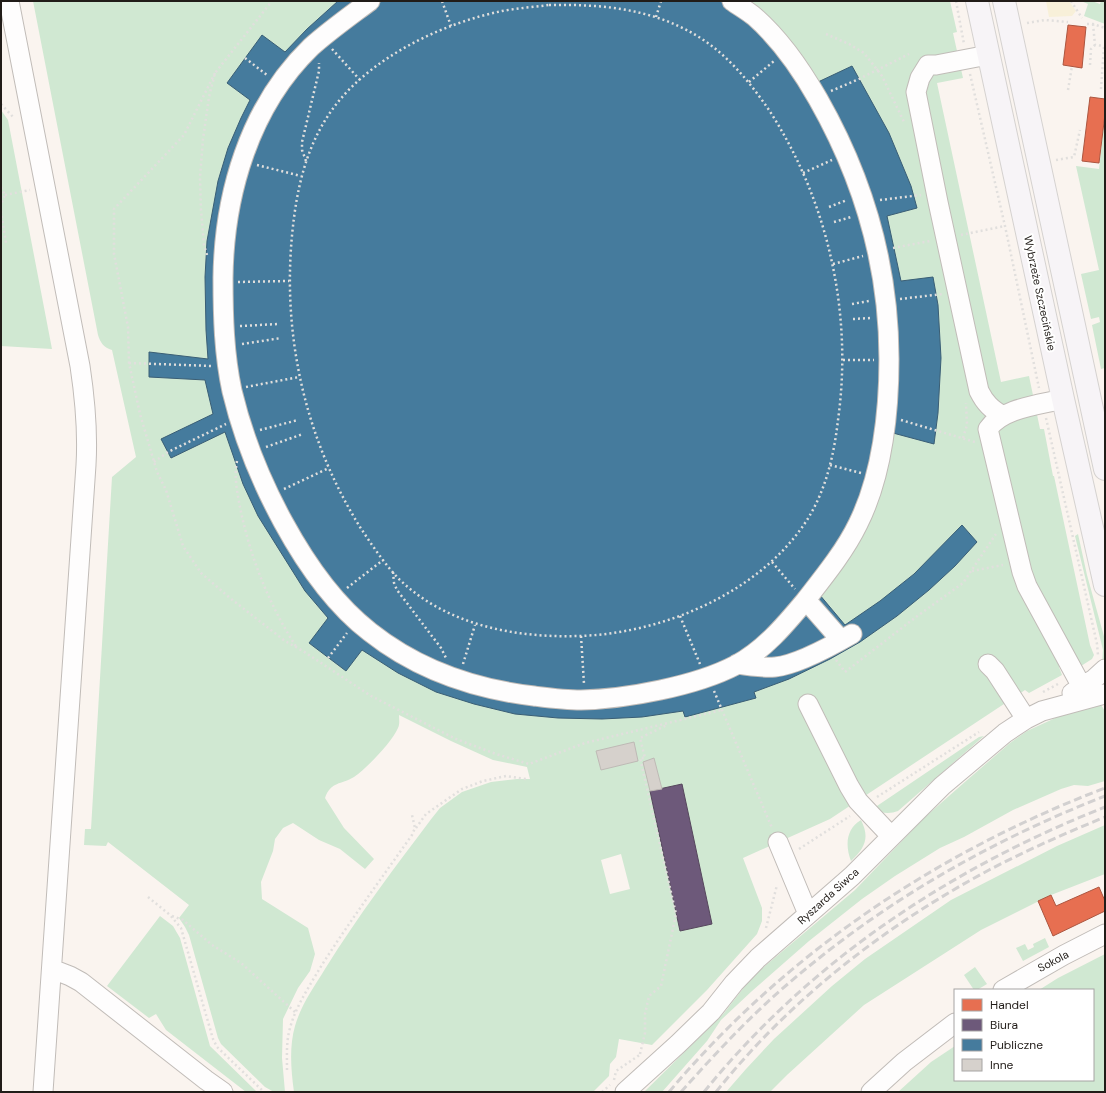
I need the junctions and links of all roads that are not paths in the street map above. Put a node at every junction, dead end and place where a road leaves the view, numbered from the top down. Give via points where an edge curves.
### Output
1 (9, 1) edge
2 (370, 1) edge
3 (732, 1) edge
4 (977, 1) edge
5 (1004, 1) edge
6 (988, 55) junction
7 (1053, 402) junction
8 (1003, 416) junction
9 (1105, 469) edge
10 (1105, 585) edge
11 (802, 596) junction
12 (737, 664) junction
13 (988, 664) dead end
14 (1102, 672) edge
15 (1079, 681) junction
16 (1105, 694) edge
17 (808, 704) dead end
18 (1029, 712) junction
19 (891, 836) junction
20 (781, 850) road end
21 (808, 914) junction
22 (1105, 934) edge
23 (52, 969) junction
24 (1005, 989) edge
25 (954, 1024) edge
26 (43, 1092) edge
27 (223, 1092) edge
28 (625, 1092) edge
29 (871, 1092) edge

1 - 23 street via 78,354 86,426 86,465
2 - 12 street via 338,24 308,51 281,82 262,110 246,148 227,219 223,294 225,341 232,389 257,466 272,501 295,543 327,590 346,612 370,633 428,669 472,685 507,693 585,700 658,690 700,679
3 - 11 street via 754,16 782,44 828,118 866,203 884,287 889,333 889,375 881,450 872,488 858,524 837,558
4 - 6 main road, Wybrzeże Szczecińskie
5 - 9 main road
6 - 7 main road, Wybrzeże Szczecińskie
6 - 8 street via 928,66 920,78 916,92 979,392 992,410
7 - 8 street via 1016,410
7 - 10 main road, Wybrzeże Szczecińskie
8 - 15 street via 992,422 988,429 1020,562 1027,586
11 - 12 street via 792,617 765,645
11 - 12 street via 842,644 776,667
13 - 18 street
14 - 15 street, Ryszarda Siwca
15 - 18 street, Ryszarda Siwca
16 - 18 street, Ryszarda Siwca
17 - 19 street via 849,786 863,807
18 - 19 street, Ryszarda Siwca via 942,786
19 - 21 street, Ryszarda Siwca via 852,876
20 - 21 street
21 - 28 street, Ryszarda Siwca via 758,958 734,983 712,1012
22 - 24 street, Sokola
23 - 26 street
23 - 27 street via 81,982
25 - 29 street via 904,1062

